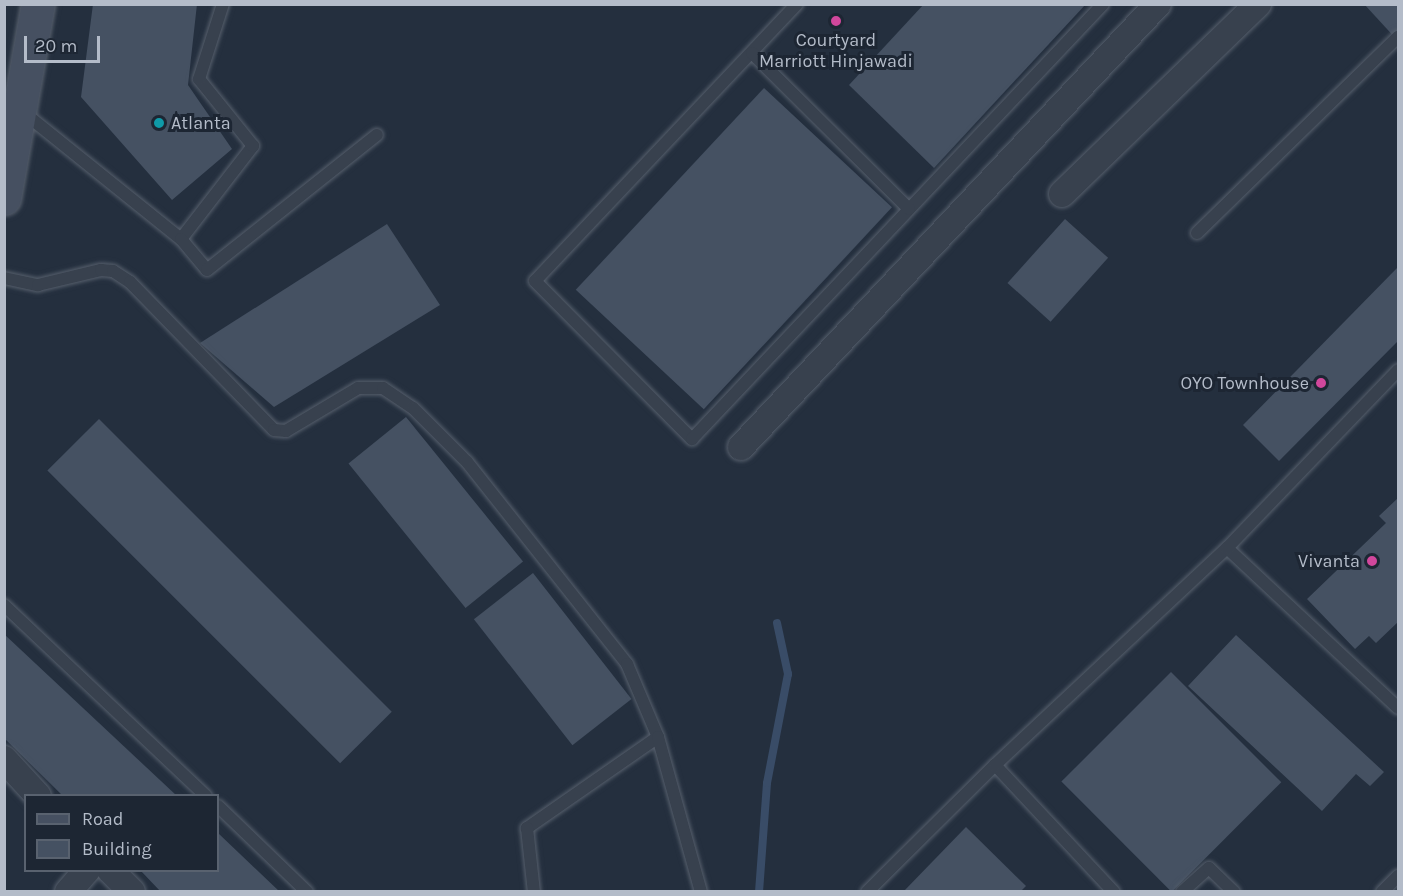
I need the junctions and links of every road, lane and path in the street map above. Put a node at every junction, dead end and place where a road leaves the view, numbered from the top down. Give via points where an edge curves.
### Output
1 (38, 4) edge
2 (223, 4) edge
3 (797, 4) edge
4 (1104, 4) edge
5 (1158, 4) edge
6 (1258, 4) edge
7 (1398, 37) edge
8 (752, 53) junction
9 (20, 110) junction
10 (377, 135) dead end
11 (1062, 194) dead end
12 (4, 198) edge
13 (909, 209) junction
14 (1197, 233) dead end
15 (182, 239) junction
16 (4, 278) edge
17 (1398, 370) edge
18 (741, 447) dead end
19 (1227, 548) junction
20 (4, 605) edge
21 (1398, 708) edge
22 (658, 737) junction
23 (995, 765) junction
24 (6, 766) edge
25 (37, 794) edge
26 (205, 794) edge
27 (219, 807) edge
28 (85, 872) edge
29 (112, 872) edge
30 (1398, 876) edge
31 (68, 891) edge
32 (132, 891) edge
33 (307, 891) edge
34 (534, 891) edge
35 (701, 891) edge
36 (867, 891) edge
37 (1114, 891) edge
38 (1182, 891) edge
39 (1234, 891) edge
40 (1382, 891) edge

1 - 9 main road
2 - 15 lane via 199,80 254,146
3 - 8 lane
4 - 13 lane
5 - 18 street
6 - 11 street
7 - 14 lane
8 - 13 lane
8 - 13 lane via 535,281 692,439
9 - 12 main road
9 - 15 lane
10 - 15 lane via 207,270
16 - 22 lane via 38,285 101,270 113,271 130,282 274,430 286,431 358,388 383,388 413,408 467,462 627,664
17 - 19 lane
19 - 21 lane
19 - 23 lane
20 - 26 lane
22 - 34 lane via 527,828
22 - 35 lane
23 - 36 lane
23 - 37 lane
24 - 25 street
27 - 33 lane
28 - 31 street
29 - 32 street
30 - 40 lane
38 - 39 lane via 1209,868

